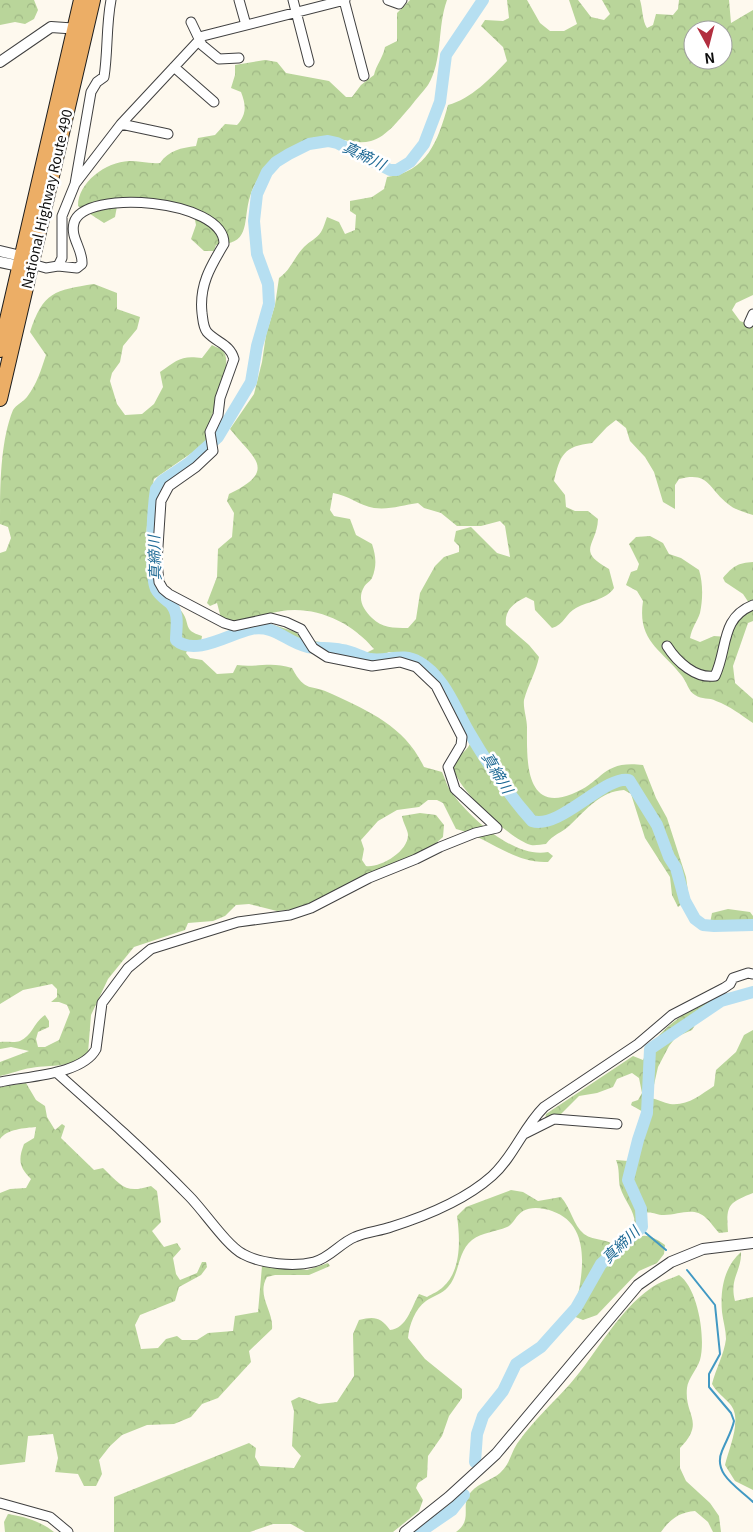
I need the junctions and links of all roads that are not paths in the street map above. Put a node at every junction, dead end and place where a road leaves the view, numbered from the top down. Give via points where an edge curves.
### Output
1 (81, 0) edge
2 (93, 0) edge
3 (111, 0) edge
4 (239, 0) edge
5 (293, 0) edge
6 (345, 0) edge
7 (388, 0) edge
8 (402, 0) edge
9 (296, 13) junction
10 (191, 22) dead end
11 (246, 25) junction
12 (80, 29) junction
13 (199, 40) junction
14 (239, 58) dead end
15 (0, 62) edge
16 (309, 62) dead end
17 (174, 67) junction
18 (364, 76) dead end
19 (214, 102) dead end
20 (121, 124) junction
21 (168, 134) dead end
22 (75, 184) junction
23 (0, 251) edge
24 (0, 262) edge
25 (24, 262) junction
26 (58, 266) junction
27 (0, 350) edge
28 (0, 399) edge
29 (753, 605) edge
30 (667, 646) dead end
31 (753, 974) edge
32 (57, 1073) junction
33 (0, 1082) edge
34 (617, 1124) dead end
35 (524, 1134) junction
36 (753, 1243) edge
37 (0, 1503) edge
38 (68, 1532) edge
39 (405, 1532) edge

1 - 12 highway, National Highway Route 490
2 - 12 highway, National Highway Route 490
3 - 22 street via 104,78 91,92
4 - 11 street
5 - 9 street
6 - 9 street
6 - 18 street
7 - 8 street via 399,4
9 - 11 street
9 - 16 street
10 - 13 street
11 - 13 street via 203,36
12 - 15 street via 51,27
12 - 25 highway, National Highway Route 490
13 - 14 street via 219,59
13 - 17 street
17 - 19 street
17 - 20 street
20 - 21 street
20 - 22 street
22 - 26 street via 62,216 62,258
23 - 25 street
24 - 25 street
25 - 26 street via 46,268
25 - 27 highway, National Highway Route 490
25 - 28 highway, National Highway Route 490
26 - 32 street via 77,268 82,264 74,222 80,214 92,208 157,202 181,207 201,216 220,232 224,244 205,280 201,303 204,327 228,346 234,359 210,432 212,451 169,486 161,501 157,562 162,589 224,623 234,626 271,618 301,629 312,645 327,657 372,666 408,664 429,678 462,736 461,745 448,767 450,779 464,799 497,828 440,847 311,908 290,915 238,922 151,949 128,968 102,1003 93,1055
29 - 30 street via 731,621 715,676 700,676
31 - 35 street via 732,978 724,988 672,1015 638,1044 544,1107
32 - 33 street
32 - 35 street via 162,1168 236,1249 244,1255 282,1263 300,1264 325,1258 356,1236 391,1227 457,1199 508,1160
34 - 35 street via 554,1119
36 - 39 street via 703,1249 671,1262 638,1285 496,1454
37 - 38 street via 50,1517

